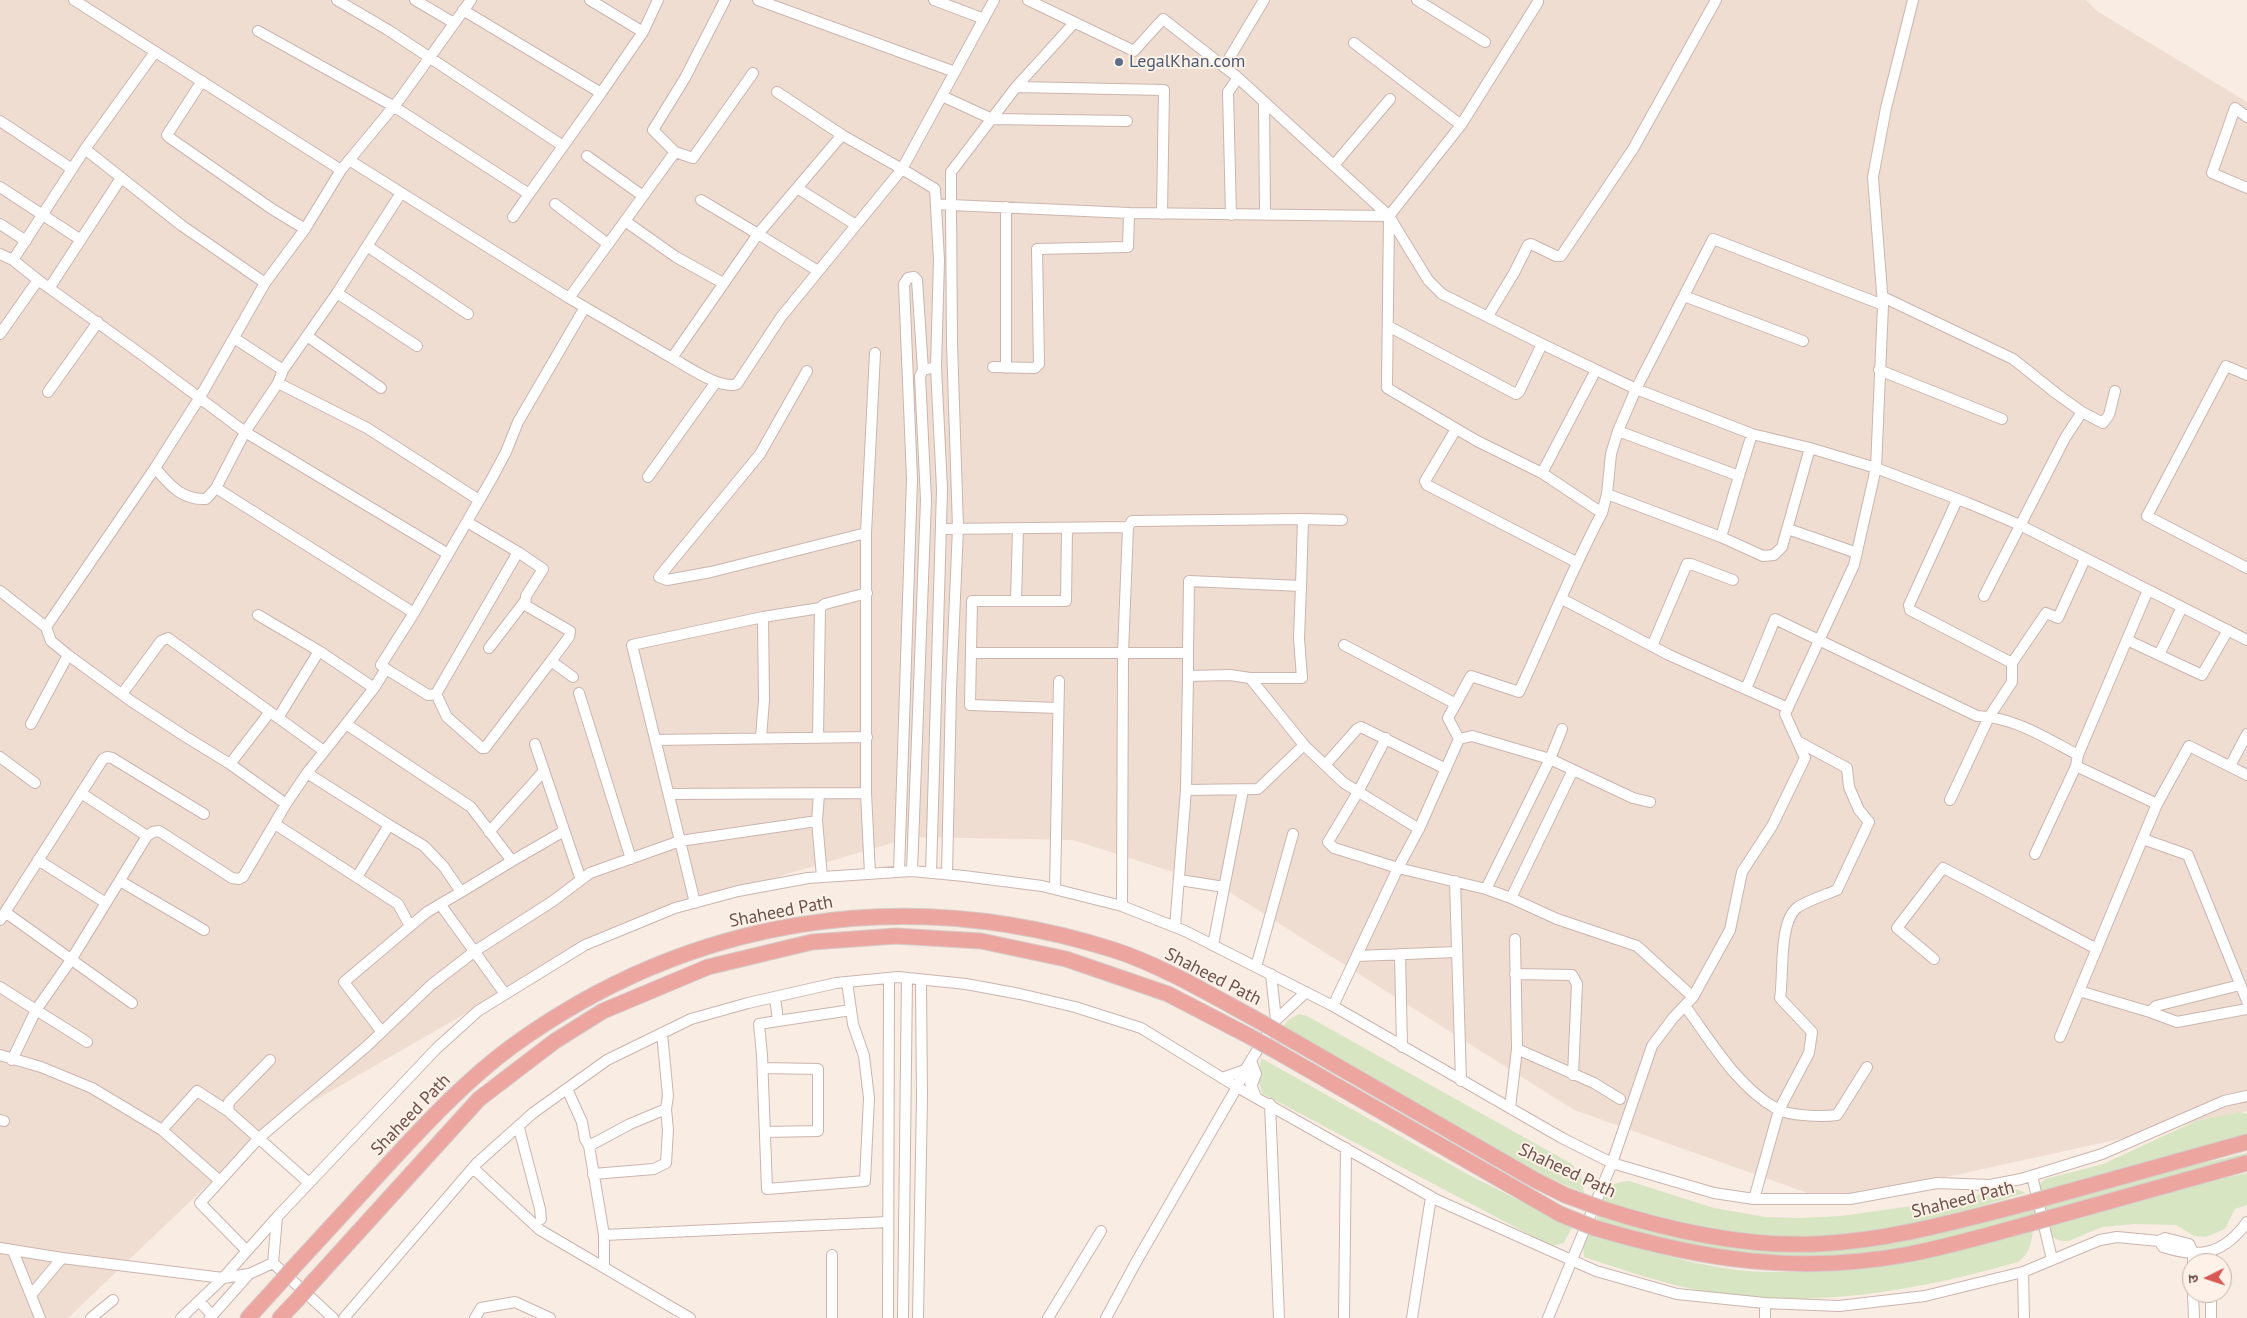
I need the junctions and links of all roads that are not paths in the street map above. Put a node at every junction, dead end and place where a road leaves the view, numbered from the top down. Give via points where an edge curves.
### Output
1 (74, 0) edge
2 (337, 0) edge
3 (415, 0) edge
4 (471, 0) edge
5 (590, 0) edge
6 (658, 0) edge
7 (725, 0) edge
8 (758, 0) edge
9 (934, 0) edge
10 (994, 0) edge
11 (1028, 0) edge
12 (1264, 0) edge
13 (1417, 0) edge
14 (1716, 0) edge
15 (1913, 0) edge
16 (1538, 2) dead end
17 (463, 10) junction
18 (984, 19) junction
19 (454, 23) junction
20 (1074, 23) junction
21 (258, 31) dead end
22 (643, 32) junction
23 (1485, 42) dead end
24 (1354, 43) dead end
25 (155, 52) junction
26 (428, 57) junction
27 (1224, 67) junction
28 (955, 72) junction
29 (753, 73) dead end
30 (1238, 78) junction
31 (202, 81) junction
32 (1016, 87) junction
33 (776, 92) dead end
34 (601, 94) junction
35 (942, 96) junction
36 (1390, 99) dead end
37 (1264, 102) junction
38 (393, 106) junction
39 (2247, 117) edge
40 (992, 119) junction
41 (0, 121) edge
42 (1127, 121) dead end
43 (1461, 125) junction
44 (842, 135) junction
45 (563, 146) junction
46 (85, 149) junction
47 (675, 152) junction
48 (587, 156) dead end
49 (349, 160) junction
50 (1334, 165) junction
51 (72, 169) junction
52 (902, 169) junction
53 (341, 170) junction
54 (122, 178) junction
55 (0, 187) edge
56 (797, 188) junction
57 (2247, 188) edge
58 (401, 193) junction
59 (529, 194) junction
60 (643, 196) junction
61 (701, 200) dead end
62 (555, 204) dead end
63 (936, 204) junction
64 (951, 205) junction
65 (1006, 207) junction
66 (1129, 213) junction
67 (43, 214) junction
68 (1162, 214) junction
69 (1265, 214) junction
70 (1231, 215) junction
71 (1389, 216) junction
72 (513, 217) dead end
73 (625, 221) junction
74 (0, 224) edge
75 (856, 225) junction
76 (305, 229) junction
77 (758, 234) junction
78 (82, 240) junction
79 (26, 241) junction
80 (608, 244) junction
81 (367, 246) junction
82 (0, 254) edge
83 (13, 260) junction
84 (818, 271) junction
85 (38, 280) junction
86 (265, 283) junction
87 (724, 283) junction
88 (50, 288) junction
89 (337, 293) junction
90 (1684, 296) junction
91 (569, 298) junction
92 (1883, 301) junction
93 (585, 308) junction
94 (468, 314) dead end
95 (1488, 316) junction
96 (98, 322) junction
97 (1388, 326) junction
98 (0, 334) edge
99 (306, 336) junction
100 (234, 338) junction
101 (1803, 341) dead end
102 (1542, 344) junction
103 (417, 346) dead end
104 (875, 353) dead end
105 (672, 358) junction
106 (936, 367) junction
107 (993, 367) dead end
108 (1006, 368) junction
109 (283, 370) junction
110 (922, 370) junction
111 (1596, 370) junction
112 (1879, 370) junction
113 (807, 371) dead end
114 (2247, 375) edge
115 (716, 382) junction
116 (278, 383) junction
117 (380, 388) dead end
118 (1636, 389) junction
119 (2115, 391) dead end
120 (48, 392) dead end
121 (200, 397) junction
122 (2082, 412) junction
123 (2002, 419) dead end
124 (1456, 429) junction
125 (1618, 431) junction
126 (245, 432) junction
127 (1752, 434) junction
128 (1810, 448) junction
129 (155, 468) junction
130 (1876, 468) junction
131 (1542, 473) junction
132 (1739, 476) junction
133 (648, 477) dead end
134 (216, 488) junction
135 (1607, 494) junction
136 (480, 500) junction
137 (1957, 500) junction
138 (1602, 513) junction
139 (1302, 518) junction
140 (1342, 520) dead end
141 (467, 522) junction
142 (2020, 525) junction
143 (942, 528) junction
144 (958, 528) junction
145 (1018, 528) junction
146 (1128, 528) junction
147 (1067, 529) junction
148 (1788, 529) junction
149 (866, 533) junction
150 (1721, 537) junction
151 (518, 552) junction
152 (1857, 553) junction
153 (448, 554) junction
154 (2085, 559) junction
155 (1576, 562) junction
156 (2247, 568) edge
157 (1733, 580) dead end
158 (1301, 586) junction
159 (2148, 590) junction
160 (0, 591) edge
161 (867, 593) junction
162 (1984, 596) dead end
163 (1562, 599) junction
164 (524, 601) junction
165 (1016, 601) junction
166 (2182, 607) junction
167 (820, 608) junction
168 (414, 613) junction
169 (258, 615) dead end
170 (763, 617) junction
171 (46, 627) junction
172 (2228, 630) junction
173 (2127, 640) junction
174 (2247, 640) edge
175 (1819, 642) junction
176 (1344, 645) dead end
177 (1652, 646) junction
178 (489, 648) dead end
179 (320, 651) junction
180 (971, 653) junction
181 (1123, 653) junction
182 (1188, 653) junction
183 (68, 655) junction
184 (2159, 655) junction
185 (551, 661) junction
186 (2012, 662) junction
187 (386, 669) junction
188 (572, 676) dead end
189 (1188, 676) junction
190 (1250, 678) junction
191 (1059, 680) dead end
192 (374, 688) junction
193 (1746, 689) junction
194 (578, 693) dead end
195 (122, 694) junction
196 (436, 694) junction
197 (1456, 704) junction
198 (1058, 708) junction
199 (1788, 708) junction
200 (274, 715) junction
201 (1989, 717) junction
202 (31, 724) dead end
203 (346, 724) junction
204 (1562, 729) dead end
205 (2247, 734) edge
206 (867, 737) junction
207 (761, 738) junction
208 (818, 738) junction
209 (1386, 738) junction
210 (1459, 739) junction
211 (655, 740) junction
212 (1799, 742) junction
213 (535, 744) dead end
214 (1304, 745) junction
215 (324, 751) junction
216 (2078, 755) junction
217 (0, 757) edge
218 (1550, 759) junction
219 (230, 764) junction
220 (1326, 764) junction
221 (2076, 766) junction
222 (2230, 766) junction
223 (1446, 769) junction
224 (1573, 770) junction
225 (543, 772) junction
226 (307, 773) junction
227 (2247, 775) edge
228 (35, 783) dead end
229 (1186, 790) junction
230 (1243, 790) junction
231 (1358, 792) junction
232 (81, 793) junction
233 (866, 793) junction
234 (669, 794) junction
235 (819, 794) junction
236 (1950, 800) dead end
237 (1650, 802) dead end
238 (286, 804) junction
239 (2158, 804) junction
240 (204, 814) dead end
241 (817, 821) junction
242 (275, 824) junction
243 (389, 825) junction
244 (1419, 829) junction
245 (564, 831) junction
246 (489, 832) junction
247 (1293, 834) dead end
248 (147, 836) junction
249 (2143, 839) junction
250 (680, 841) junction
251 (2035, 854) dead end
252 (631, 859) junction
253 (38, 860) junction
254 (512, 861) junction
255 (1398, 868) junction
256 (912, 871) junction
257 (899, 872) junction
258 (931, 873) junction
259 (870, 874) junction
260 (947, 874) junction
261 (357, 877) junction
262 (822, 877) junction
263 (580, 880) junction
264 (1180, 880) junction
265 (120, 881) junction
266 (1455, 881) junction
267 (1224, 887) junction
268 (1056, 889) junction
269 (1486, 889) junction
270 (461, 892) junction
271 (1511, 898) junction
272 (695, 902) junction
273 (106, 903) junction
274 (440, 904) junction
275 (1122, 906) junction
276 (2, 916) edge
277 (410, 926) junction
278 (1175, 927) junction
279 (204, 930) dead end
280 (1514, 938) dead end
281 (1213, 945) junction
282 (2096, 948) junction
283 (475, 951) junction
284 (1456, 952) junction
285 (1400, 954) junction
286 (1358, 956) junction
287 (1934, 959) dead end
288 (71, 960) junction
289 (1256, 967) junction
290 (1271, 974) junction
291 (1515, 974) junction
292 (889, 978) junction
293 (907, 978) junction
294 (921, 980) junction
295 (847, 982) junction
296 (2240, 985) junction
297 (0, 987) edge
298 (2079, 991) junction
299 (1306, 992) junction
300 (505, 994) junction
301 (775, 997) junction
302 (1693, 997) junction
303 (2247, 1001) edge
304 (132, 1003) dead end
305 (1334, 1006) junction
306 (1684, 1006) junction
307 (2247, 1009) edge
308 (36, 1010) junction
309 (851, 1010) junction
310 (2150, 1012) junction
311 (1276, 1020) junction
312 (778, 1021) junction
313 (381, 1031) junction
314 (662, 1033) junction
315 (2060, 1037) dead end
316 (87, 1042) dead end
317 (1402, 1047) junction
318 (1517, 1049) junction
319 (0, 1056) edge
320 (12, 1060) junction
321 (270, 1060) dead end
322 (1248, 1065) junction
323 (1867, 1067) dead end
324 (763, 1068) junction
325 (1573, 1075) junction
326 (1222, 1078) junction
327 (1461, 1081) junction
328 (1237, 1087) junction
329 (567, 1089) junction
330 (1256, 1096) junction
331 (2247, 1096) edge
332 (1620, 1099) dead end
333 (1270, 1104) junction
334 (1510, 1108) junction
335 (666, 1109) junction
336 (1779, 1110) junction
337 (228, 1111) junction
338 (519, 1128) junction
339 (162, 1130) junction
340 (765, 1132) junction
341 (258, 1139) junction
342 (2247, 1142) edge
343 (589, 1146) junction
344 (1346, 1148) junction
345 (1612, 1163) junction
346 (2247, 1163) edge
347 (473, 1168) junction
348 (594, 1174) junction
349 (2032, 1176) junction
350 (220, 1181) junction
351 (309, 1184) junction
352 (1431, 1197) junction
353 (1754, 1199) junction
354 (277, 1217) junction
355 (541, 1219) dead end
356 (888, 1222) junction
357 (2247, 1222) edge
358 (1101, 1230) dead end
359 (604, 1235) junction
360 (0, 1248) edge
361 (13, 1251) junction
362 (247, 1251) junction
363 (2192, 1252) joint
364 (2195, 1253) edge
365 (2217, 1253) edge
366 (832, 1255) dead end
367 (62, 1258) junction
368 (2052, 1259) junction
369 (1572, 1260) junction
370 (273, 1263) junction
371 (604, 1267) junction
372 (2023, 1272) junction
373 (249, 1274) junction
374 (223, 1278) junction
375 (30, 1295) junction
376 (113, 1300) dead end
377 (199, 1301) junction
378 (1765, 1303) junction
379 (2193, 1303) edge
380 (2211, 1303) edge
381 (211, 1317) edge
382 (40, 1318) edge
383 (91, 1318) edge
384 (181, 1318) edge
385 (248, 1318) edge
386 (280, 1318) edge
387 (333, 1318) edge
388 (344, 1318) edge
389 (475, 1318) edge
390 (550, 1318) edge
391 (690, 1318) edge
392 (832, 1318) edge
393 (888, 1318) edge
394 (903, 1318) edge
395 (918, 1318) edge
396 (1048, 1318) edge
397 (1106, 1318) edge
398 (1279, 1318) edge
399 (1344, 1318) edge
400 (1412, 1318) edge
401 (1548, 1318) edge
402 (1765, 1318) edge
403 (2024, 1318) edge
404 (2194, 1318) edge
405 (2211, 1318) edge

1 - 25 street
2 - 26 street
3 - 19 street
4 - 17 street
5 - 22 street
6 - 22 street
7 - 47 street via 685,78 653,130
8 - 28 street
9 - 18 street
10 - 18 street
11 - 20 street
12 - 27 street
13 - 23 street
14 - 95 street via 1633,149 1561,256 1531,244 1528,246
15 - 92 street via 1886,108 1873,177
16 - 43 street
17 - 19 street
17 - 34 street
18 - 28 street
19 - 26 street
20 - 27 street via 1134,51 1163,19
20 - 32 street
21 - 38 street
22 - 34 street
24 - 43 street
25 - 31 street
25 - 46 street
26 - 38 street
26 - 45 street
27 - 30 street
28 - 35 street
29 - 47 street via 692,158
30 - 37 street
30 - 70 street via 1228,92
31 - 53 street
31 - 76 street via 167,135
32 - 40 street
32 - 68 street via 1164,90
33 - 44 street
34 - 45 street
35 - 40 street
35 - 52 street
36 - 50 street
37 - 50 street
37 - 69 street
38 - 49 street
38 - 59 street
39 - 57 street via 2235,108 2212,173
40 - 42 street
40 - 64 street via 951,172
41 - 51 street
43 - 71 street
44 - 52 street
44 - 56 street
45 - 59 street
46 - 51 street
46 - 54 street
47 - 60 street
48 - 60 street
49 - 53 street
49 - 58 street
50 - 71 street
51 - 67 street
52 - 63 street via 936,188
52 - 75 street
53 - 76 street
54 - 78 street
54 - 86 street via 181,225
55 - 67 street
56 - 75 street
56 - 77 street
58 - 81 street
58 - 91 street
59 - 72 street
60 - 73 street
61 - 77 street
62 - 80 street
63 - 64 street
63 - 106 street via 939,260
64 - 65 street
64 - 144 street
65 - 66 street
65 - 108 street
66 - 68 street
66 - 108 street via 1128,247 1037,249 1039,364 1036,368
67 - 78 street
67 - 79 street
68 - 70 street
69 - 70 street
69 - 71 street
71 - 95 street via 1428,280 1442,294
71 - 97 street
73 - 80 street
73 - 87 street via 676,257
74 - 79 street
75 - 84 street
76 - 86 street
77 - 84 street
77 - 87 street
78 - 88 street
79 - 83 street
80 - 91 street
81 - 89 street
81 - 94 street
82 - 83 street
83 - 85 street
84 - 115 street via 780,317 737,384
85 - 88 street
85 - 98 street
86 - 100 street
87 - 105 street
88 - 96 street
89 - 99 street
89 - 103 street
90 - 92 street via 1713,239
90 - 101 street
90 - 118 street
91 - 93 street
92 - 112 street
92 - 122 street via 2013,359
93 - 105 street
93 - 136 street via 518,422
95 - 102 street
96 - 120 street
96 - 121 street
97 - 102 street via 1516,394
97 - 124 street via 1387,388
99 - 109 street
99 - 117 street
100 - 109 street
100 - 121 street
102 - 111 street
104 - 149 street
105 - 115 street
106 - 110 street
106 - 143 street
107 - 108 street
109 - 116 street
110 - 256 street via 926,500
110 - 257 street via 917,280 914,277 908,278 904,284 912,479
111 - 118 street
111 - 131 street
112 - 123 street
112 - 130 street
113 - 149 street via 760,454 659,577 667,580 712,572
114 - 156 street via 2226,366 2148,516
115 - 133 street
116 - 126 street
116 - 136 street via 366,428
118 - 125 street
118 - 127 street
119 - 122 street via 2109,416 2103,423
121 - 126 street
121 - 129 street
122 - 142 street
124 - 131 street
124 - 155 street via 1425,481 1427,486
125 - 132 street
125 - 135 street via 1611,454
126 - 134 street
126 - 153 street
127 - 128 street
127 - 132 street
128 - 130 street
128 - 148 street
129 - 134 street via 171,486 192,500 206,499
129 - 171 street
130 - 137 street
130 - 152 street
131 - 138 street
132 - 150 street
134 - 168 street
135 - 138 street
135 - 150 street
136 - 141 street
137 - 142 street
137 - 186 street via 1909,605 1910,610
138 - 155 street
139 - 140 street
139 - 146 street via 1132,521
139 - 158 street
141 - 151 street
141 - 153 street
142 - 154 street
142 - 162 street
143 - 144 street
143 - 258 street
144 - 145 street
144 - 260 street
145 - 147 street
145 - 165 street
146 - 147 street
146 - 181 street
147 - 165 street via 1066,601
148 - 150 street via 1782,547 1774,555 1763,556
148 - 152 street
149 - 161 street
151 - 164 street via 543,568
151 - 196 street
152 - 175 street
153 - 168 street
154 - 159 street
154 - 186 street via 2058,618 2046,613
155 - 163 street
157 - 177 street via 1687,564
158 - 182 street via 1189,581
158 - 190 street via 1299,638 1302,678
159 - 166 street
159 - 173 street
160 - 171 street
161 - 167 street
161 - 206 street
163 - 177 street
163 - 197 street via 1520,692 1471,676
164 - 178 street
164 - 185 street via 570,631
165 - 180 street via 972,601
166 - 172 street
166 - 184 street
167 - 170 street
167 - 208 street
168 - 187 street via 381,665
169 - 179 street
170 - 207 street
170 - 211 street via 632,645
171 - 183 street via 51,641
172 - 174 street
172 - 184 street via 2202,675
173 - 184 street
173 - 216 street
175 - 193 street via 1775,619
175 - 199 street
175 - 201 street via 1977,716
176 - 197 street
177 - 193 street
179 - 192 street
179 - 200 street
180 - 181 street
180 - 198 street via 970,705
181 - 182 street
181 - 275 street
182 - 189 street
183 - 195 street
183 - 202 street
185 - 188 street
185 - 196 street via 485,748 447,717
186 - 201 street via 2012,682
187 - 192 street
187 - 196 street via 428,695
189 - 190 street
189 - 229 street
190 - 214 street
191 - 198 street
192 - 203 street
193 - 199 street
194 - 252 street
195 - 200 street via 161,641 168,638
195 - 219 street
197 - 210 street via 1448,718
198 - 268 street
199 - 212 street via 1785,714
200 - 215 street
200 - 219 street
201 - 216 street via 2024,726
201 - 236 street
203 - 215 street
203 - 246 street via 454,794 471,807
204 - 218 street
205 - 222 street
206 - 208 street
206 - 233 street
207 - 208 street
207 - 211 street
209 - 220 street via 1361,727
209 - 223 street
209 - 231 street
210 - 218 street via 1472,736
210 - 223 street
211 - 234 street
212 - 302 street via 1805,758 1772,826 1742,872 1730,930
212 - 336 street via 1847,768 1849,787 1859,810 1869,822 1837,890 1796,908 1790,919 1782,951 1780,998 1812,1032 1811,1046
213 - 225 street
214 - 220 street
214 - 230 street via 1258,789
215 - 226 street
216 - 221 street
217 - 228 street
218 - 224 street
218 - 269 street
219 - 238 street
220 - 231 street
221 - 239 street
221 - 251 street
222 - 227 street
222 - 239 street via 2189,746
223 - 244 street
224 - 237 street via 1633,798
224 - 271 street
225 - 245 street
225 - 246 street
226 - 238 street
226 - 243 street
229 - 230 street
229 - 264 street
230 - 267 street
231 - 244 street
231 - 255 street via 1328,842 1334,848
232 - 240 street via 103,759 112,758
232 - 248 street
232 - 253 street
233 - 235 street
233 - 259 street
234 - 235 street
234 - 250 street
235 - 241 street
238 - 242 street
239 - 249 street
241 - 250 street
241 - 262 street
242 - 248 street via 239,879 232,878 159,831
242 - 261 street
243 - 261 street
243 - 270 street via 424,846
244 - 255 street
245 - 254 street
245 - 263 street
246 - 254 street
247 - 289 street
248 - 265 street
249 - 282 street
249 - 296 street via 2188,855
250 - 252 street
250 - 272 street
252 - 263 street via 590,873
253 - 273 street
253 - 276 street
254 - 270 street
255 - 266 street
255 - 286 street
256 - 257 street
256 - 258 street
257 - 259 street
258 - 260 street
259 - 262 street
260 - 268 street
261 - 277 street via 398,904
262 - 272 street
263 - 283 street
264 - 267 street
264 - 278 street
265 - 273 street
265 - 279 street
266 - 269 street
266 - 284 street
267 - 281 street
268 - 275 street
269 - 271 street
270 - 274 street
271 - 302 street via 1557,919 1636,946
272 - 300 street via 585,945
273 - 288 street
274 - 277 street
274 - 283 street
275 - 278 street
276 - 288 street
277 - 313 street via 344,982
278 - 281 street
280 - 291 street
281 - 289 street
282 - 287 street via 1943,868 1897,928
282 - 298 street
283 - 300 street
283 - 313 street via 431,985
284 - 285 street
284 - 327 street
285 - 286 street
285 - 317 street
286 - 305 street
288 - 304 street
288 - 308 street
289 - 290 street
290 - 299 street
290 - 311 street
291 - 318 street
291 - 325 street via 1572,975 1577,984
292 - 293 street
292 - 295 street
292 - 356 street
293 - 294 street
293 - 394 street
294 - 326 street via 1020,994 1141,1028
294 - 395 street
295 - 301 street
295 - 309 street
296 - 303 street
296 - 310 street via 2156,1006
297 - 308 street
298 - 310 street
298 - 315 street
299 - 305 street
299 - 311 street
300 - 351 street via 478,1011 436,1049
301 - 312 street
301 - 314 street via 691,1019
302 - 306 street
305 - 317 street
306 - 336 street via 1743,1083
306 - 345 street via 1652,1046
307 - 310 street via 2177,1022
308 - 316 street
308 - 320 street
309 - 312 street
309 - 340 street via 852,1024 864,1056 869,1098 865,1181 767,1189
311 - 322 street
312 - 324 street via 759,1024
313 - 341 street
314 - 329 street via 607,1060
314 - 335 street via 668,1096
317 - 327 street
318 - 325 street
318 - 334 street
319 - 320 street
320 - 339 street via 40,1066 92,1088
321 - 337 street via 229,1102
322 - 326 street
322 - 328 street
322 - 330 street via 1256,1074 1251,1087
323 - 336 street via 1838,1116
324 - 340 street
324 - 340 street via 818,1069 818,1131
325 - 332 street
326 - 328 street
327 - 334 street
328 - 330 street
328 - 397 street
329 - 338 street
329 - 343 street
330 - 333 street
331 - 349 street via 2224,1101 2102,1154
333 - 344 street
333 - 398 street
334 - 345 street
335 - 343 street
335 - 348 street via 668,1150 664,1166 654,1170
336 - 353 street
337 - 339 street via 197,1091
337 - 341 street
338 - 347 street
338 - 355 street
339 - 350 street
341 - 350 street
341 - 351 street
342 - 385 highway, Shaheed Path, bridge via 1908,1233 1815,1244 1735,1240 1631,1218 1535,1180 1259,1021 1176,977 1117,951 1055,933 984,921 890,915 808,922 736,938 659,963 590,996 510,1048 440,1109
343 - 348 street
344 - 352 street
344 - 399 street
345 - 353 street via 1714,1193
345 - 369 street
346 - 386 highway, Shaheed Path, bridge via 1911,1254 1816,1264 1732,1260 1595,1228 1560,1214 1276,1051 1168,994 1066,959 981,941 896,936 812,942 708,967 603,1011 555,1041 479,1099
347 - 371 street via 540,1230
347 - 388 street
348 - 359 street
349 - 353 street via 1990,1185 1937,1183 1850,1199
349 - 368 street
350 - 362 street via 200,1203
351 - 354 street
352 - 369 street
352 - 400 street
354 - 362 street
354 - 370 street
356 - 359 street
356 - 393 street
357 - 365 street via 2235,1238
358 - 396 street
359 - 371 street
360 - 361 street
361 - 367 street
361 - 375 street
362 - 374 street
363 - 364 street
363 - 368 street via 2184,1254 2163,1247 2159,1241 2117,1237 2100,1240
366 - 392 street
367 - 374 street
367 - 375 street
368 - 372 street
369 - 378 street via 1596,1271 1677,1294
369 - 401 street
370 - 373 street
370 - 387 street
371 - 391 street
372 - 378 street via 1925,1296 1840,1306
372 - 403 street
373 - 374 street
373 - 381 street
374 - 377 street
375 - 382 street
376 - 383 street
377 - 381 street
377 - 384 street
378 - 402 street
379 - 404 street
380 - 405 street
389 - 390 street via 481,1308 515,1302

